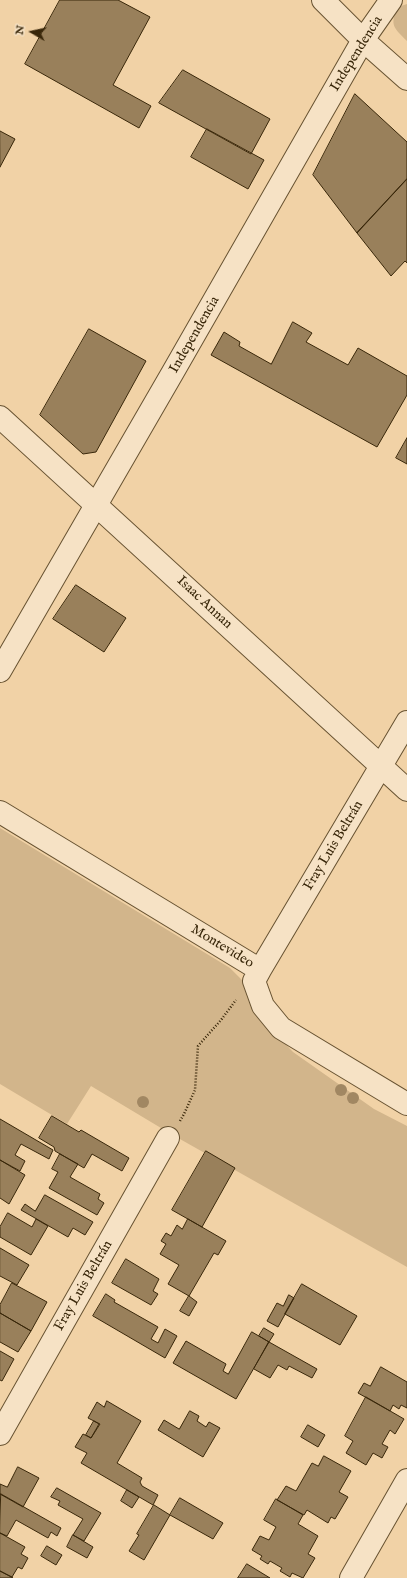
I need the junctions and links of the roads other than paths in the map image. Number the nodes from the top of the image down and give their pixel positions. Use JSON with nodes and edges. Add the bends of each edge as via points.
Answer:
{"nodes":[{"id":1,"x":323,"y":0,"type":"edge"},
{"id":2,"x":391,"y":0,"type":"edge"},
{"id":3,"x":363,"y":40,"type":"junction"},
{"id":4,"x":407,"y":79,"type":"edge"},
{"id":5,"x":0,"y":417,"type":"edge"},
{"id":6,"x":96,"y":504,"type":"junction"},
{"id":7,"x":0,"y":671,"type":"edge"},
{"id":8,"x":407,"y":722,"type":"edge"},
{"id":9,"x":381,"y":767,"type":"junction"},
{"id":10,"x":407,"y":790,"type":"edge"},
{"id":11,"x":0,"y":812,"type":"edge"},
{"id":12,"x":257,"y":976,"type":"junction"},
{"id":13,"x":407,"y":1104,"type":"edge"},
{"id":14,"x":168,"y":1138,"type":"road end"},
{"id":15,"x":2,"y":1427,"type":"edge"},
{"id":16,"x":407,"y":1480,"type":"edge"},
{"id":17,"x":351,"y":1578,"type":"edge"}],
"edges":[{"from":1,"to":3,"type":"street"},
{"from":2,"to":3,"type":"street","name":"Independencia"},
{"from":3,"to":4,"type":"street"},
{"from":3,"to":6,"type":"street","name":"Independencia"},
{"from":5,"to":6,"type":"street","name":"Isaac Annan"},
{"from":6,"to":7,"type":"street","name":"Independencia"},
{"from":6,"to":9,"type":"street","name":"Isaac Annan"},
{"from":8,"to":9,"type":"street","name":"Fray Luis Beltrán"},
{"from":9,"to":10,"type":"street","name":"Isaac Annan"},
{"from":9,"to":12,"type":"street","name":"Fray Luis Beltrán"},
{"from":11,"to":12,"type":"street","name":"Montevideo"},
{"from":12,"to":13,"type":"street","name":"Montevideo","via":[[263,1006],[281,1028]]},
{"from":14,"to":15,"type":"street","name":"Fray Luis Beltrán"},
{"from":16,"to":17,"type":"street"}]}
